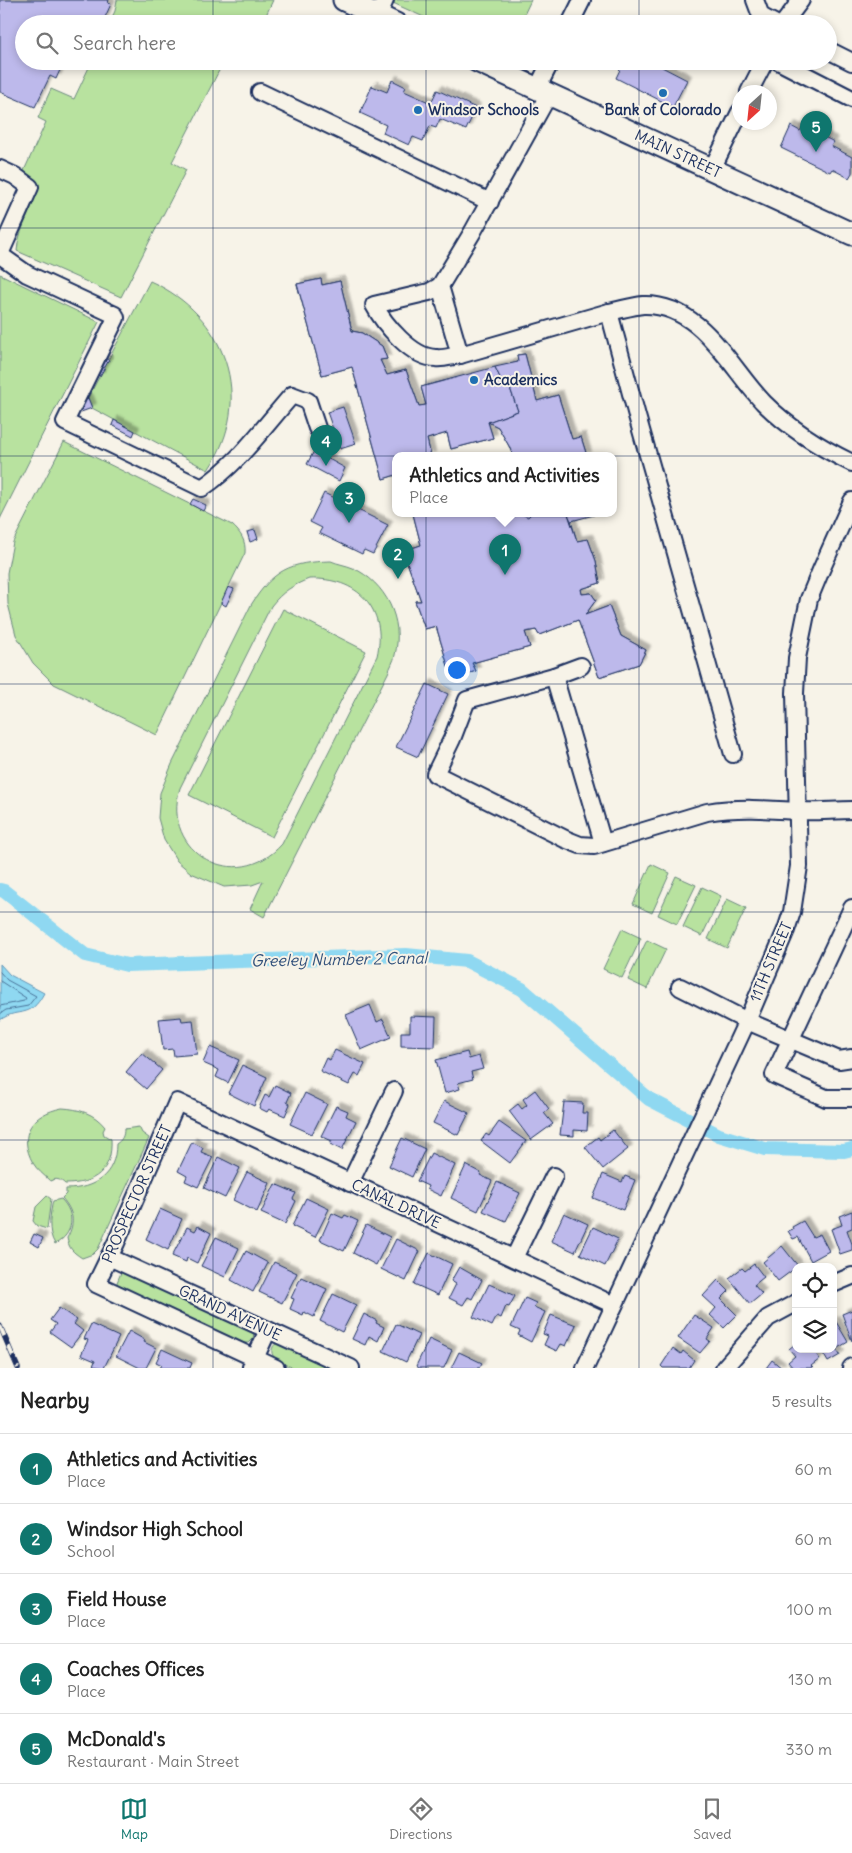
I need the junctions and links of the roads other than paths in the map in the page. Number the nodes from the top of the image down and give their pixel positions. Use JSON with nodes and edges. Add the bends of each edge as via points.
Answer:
{"nodes":[{"id":1,"x":344,"y":0,"type":"edge"},
{"id":2,"x":582,"y":0,"type":"edge"},
{"id":3,"x":755,"y":0,"type":"edge"},
{"id":4,"x":801,"y":0,"type":"edge"},
{"id":5,"x":386,"y":13,"type":"edge"},
{"id":6,"x":574,"y":15,"type":"edge"},
{"id":7,"x":760,"y":15,"type":"edge"},
{"id":8,"x":790,"y":15,"type":"edge"},
{"id":9,"x":837,"y":54,"type":"edge"},
{"id":10,"x":852,"y":62,"type":"edge"},
{"id":11,"x":497,"y":70,"type":"edge"},
{"id":12,"x":549,"y":70,"type":"edge"},
{"id":13,"x":760,"y":70,"type":"edge"},
{"id":14,"x":796,"y":70,"type":"edge"},
{"id":15,"x":752,"y":85,"type":"edge"},
{"id":16,"x":543,"y":91,"type":"junction"},
{"id":17,"x":260,"y":92,"type":"dead end"},
{"id":18,"x":852,"y":99,"type":"edge"},
{"id":19,"x":732,"y":128,"type":"edge"},
{"id":20,"x":0,"y":169,"type":"edge"},
{"id":21,"x":712,"y":169,"type":"junction"},
{"id":22,"x":490,"y":202,"type":"junction"},
{"id":23,"x":852,"y":234,"type":"edge"},
{"id":24,"x":0,"y":254,"type":"edge"},
{"id":25,"x":440,"y":286,"type":"junction"},
{"id":26,"x":609,"y":312,"type":"junction"},
{"id":27,"x":460,"y":355,"type":"junction"},
{"id":28,"x":317,"y":428,"type":"dead end"},
{"id":29,"x":852,"y":463,"type":"edge"},
{"id":30,"x":852,"y":501,"type":"edge"},
{"id":31,"x":581,"y":666,"type":"dead end"},
{"id":32,"x":554,"y":676,"type":"junction"},
{"id":33,"x":734,"y":754,"type":"dead end"},
{"id":34,"x":852,"y":810,"type":"edge"},
{"id":35,"x":798,"y":811,"type":"junction"},
{"id":36,"x":603,"y":843,"type":"junction"},
{"id":37,"x":852,"y":908,"type":"edge"},
{"id":38,"x":680,"y":988,"type":"dead end"},
{"id":39,"x":747,"y":1021,"type":"junction"},
{"id":40,"x":791,"y":1039,"type":"junction"},
{"id":41,"x":852,"y":1058,"type":"edge"},
{"id":42,"x":394,"y":1091,"type":"dead end"},
{"id":43,"x":852,"y":1098,"type":"edge"},
{"id":44,"x":177,"y":1102,"type":"joint"},
{"id":45,"x":554,"y":1176,"type":"dead end"},
{"id":46,"x":350,"y":1183,"type":"junction"},
{"id":47,"x":109,"y":1257,"type":"junction"},
{"id":48,"x":514,"y":1258,"type":"junction"},
{"id":49,"x":852,"y":1276,"type":"edge"},
{"id":50,"x":837,"y":1282,"type":"edge"},
{"id":51,"x":96,"y":1284,"type":"joint"},
{"id":52,"x":614,"y":1305,"type":"junction"},
{"id":53,"x":792,"y":1306,"type":"edge"},
{"id":54,"x":268,"y":1330,"type":"junction"},
{"id":55,"x":253,"y":1363,"type":"edge"},
{"id":56,"x":276,"y":1368,"type":"edge"},
{"id":57,"x":351,"y":1368,"type":"edge"},
{"id":58,"x":585,"y":1368,"type":"edge"},
{"id":59,"x":724,"y":1368,"type":"edge"}],
"edges":[{"from":1,"to":5,"type":"main road"},
{"from":2,"to":6,"type":"street"},
{"from":3,"to":7,"type":"street"},
{"from":4,"to":8,"type":"street"},
{"from":9,"to":10,"type":"street"},
{"from":11,"to":16,"type":"main road","name":"MAIN STREET"},
{"from":12,"to":16,"type":"street"},
{"from":13,"to":15,"type":"street"},
{"from":14,"to":18,"type":"street"},
{"from":16,"to":21,"type":"main road","name":"MAIN STREET"},
{"from":16,"to":22,"type":"street"},
{"from":17,"to":22,"type":"street"},
{"from":19,"to":21,"type":"street"},
{"from":20,"to":24,"type":"street","via":[[30,187]]},
{"from":21,"to":23,"type":"main road","name":"MAIN STREET"},
{"from":22,"to":25,"type":"street"},
{"from":24,"to":28,"type":"street","via":[[27,274],[115,315],[65,422],[202,488],[241,455],[292,395],[308,401]]},
{"from":25,"to":27,"type":"street"},
{"from":25,"to":27,"type":"street","via":[[429,292],[374,305],[382,320],[424,356]]},
{"from":26,"to":27,"type":"street"},
{"from":26,"to":29,"type":"street","via":[[643,305],[670,310],[695,323],[779,418],[815,444]]},
{"from":26,"to":33,"type":"street"},
{"from":30,"to":35,"type":"street","name":"11TH STREET","via":[[809,599],[800,639],[795,693]]},
{"from":31,"to":32,"type":"street"},
{"from":32,"to":36,"type":"street"},
{"from":32,"to":36,"type":"street","via":[[468,700],[434,774],[572,842],[594,846]]},
{"from":34,"to":35,"type":"street"},
{"from":35,"to":36,"type":"street","via":[[771,808],[707,812]]},
{"from":35,"to":39,"type":"street","name":"11TH STREET","via":[[799,866],[792,912]]},
{"from":37,"to":40,"type":"street"},
{"from":38,"to":39,"type":"street"},
{"from":39,"to":40,"type":"street"},
{"from":39,"to":52,"type":"street","name":"11TH STREET"},
{"from":40,"to":41,"type":"street","via":[[838,1060]]},
{"from":40,"to":43,"type":"street","via":[[774,1075],[826,1098]]},
{"from":42,"to":46,"type":"street"},
{"from":44,"to":46,"type":"street","name":"CANAL DRIVE"},
{"from":44,"to":47,"type":"street","name":"PROSPECTOR STREET"},
{"from":45,"to":48,"type":"street"},
{"from":46,"to":48,"type":"street","name":"CANAL DRIVE"},
{"from":47,"to":51,"type":"street","name":"PROSPECTOR STREET"},
{"from":47,"to":54,"type":"street","name":"GRAND AVENUE"},
{"from":48,"to":52,"type":"street","name":"CANAL DRIVE"},
{"from":49,"to":50,"type":"street"},
{"from":51,"to":55,"type":"street","name":"GRAND AVENUE"},
{"from":52,"to":58,"type":"street","name":"11TH STREET"},
{"from":53,"to":59,"type":"street","via":[[768,1318]]},
{"from":54,"to":55,"type":"street"},
{"from":54,"to":57,"type":"street","name":"GRAND AVENUE"},
{"from":55,"to":56,"type":"street","name":"GRAND AVENUE"}]}
